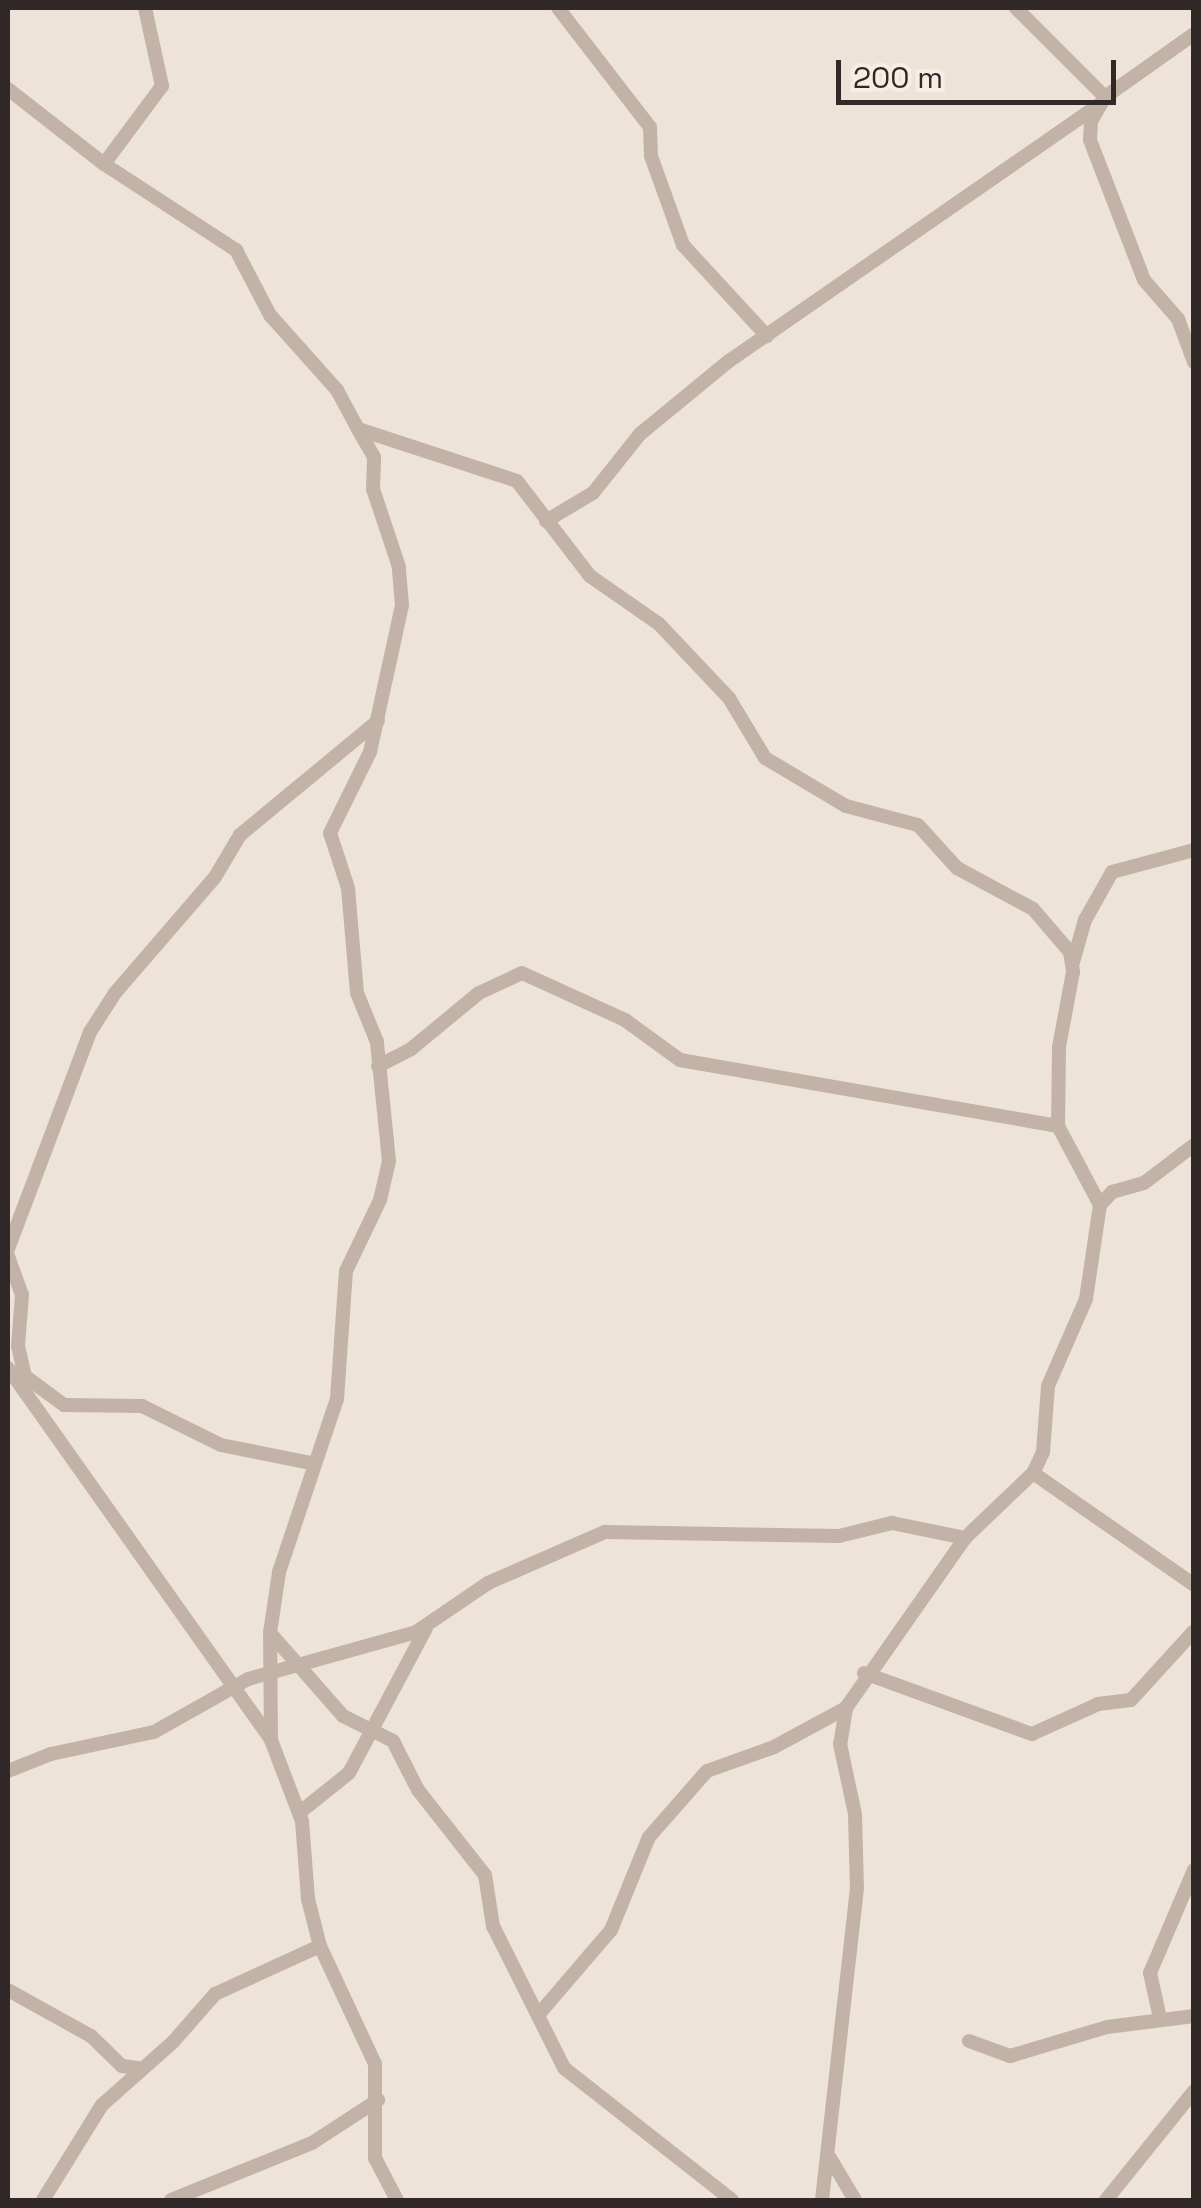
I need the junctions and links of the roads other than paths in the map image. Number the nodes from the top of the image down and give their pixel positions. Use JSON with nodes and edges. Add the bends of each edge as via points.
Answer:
{"nodes":[{"id":1,"x":145,"y":8,"type":"edge"},
{"id":2,"x":558,"y":8,"type":"edge"},
{"id":3,"x":1016,"y":8,"type":"edge"},
{"id":4,"x":1194,"y":34,"type":"edge"},
{"id":5,"x":8,"y":88,"type":"edge"},
{"id":6,"x":1103,"y":100,"type":"junction"},
{"id":7,"x":104,"y":164,"type":"junction"},
{"id":8,"x":767,"y":336,"type":"junction"},
{"id":9,"x":1194,"y":362,"type":"edge"},
{"id":10,"x":358,"y":428,"type":"junction"},
{"id":11,"x":546,"y":521,"type":"junction"},
{"id":12,"x":379,"y":720,"type":"junction"},
{"id":13,"x":1194,"y":850,"type":"edge"},
{"id":14,"x":1073,"y":963,"type":"junction"},
{"id":15,"x":378,"y":1066,"type":"junction"},
{"id":16,"x":1058,"y":1126,"type":"junction"},
{"id":17,"x":1194,"y":1145,"type":"edge"},
{"id":18,"x":1100,"y":1205,"type":"junction"},
{"id":19,"x":8,"y":1252,"type":"edge"},
{"id":20,"x":8,"y":1368,"type":"edge"},
{"id":21,"x":26,"y":1377,"type":"junction"},
{"id":22,"x":28,"y":1394,"type":"junction"},
{"id":23,"x":311,"y":1462,"type":"junction"},
{"id":24,"x":1033,"y":1473,"type":"junction"},
{"id":25,"x":965,"y":1538,"type":"junction"},
{"id":26,"x":1194,"y":1585,"type":"edge"},
{"id":27,"x":428,"y":1626,"type":"junction"},
{"id":28,"x":1194,"y":1630,"type":"edge"},
{"id":29,"x":270,"y":1633,"type":"junction"},
{"id":30,"x":295,"y":1666,"type":"junction"},
{"id":31,"x":272,"y":1671,"type":"junction"},
{"id":32,"x":864,"y":1674,"type":"junction"},
{"id":33,"x":237,"y":1684,"type":"junction"},
{"id":34,"x":846,"y":1708,"type":"junction"},
{"id":35,"x":372,"y":1729,"type":"junction"},
{"id":36,"x":271,"y":1740,"type":"junction"},
{"id":37,"x":8,"y":1772,"type":"edge"},
{"id":38,"x":299,"y":1813,"type":"junction"},
{"id":39,"x":1194,"y":1870,"type":"edge"},
{"id":40,"x":320,"y":1946,"type":"junction"},
{"id":41,"x":11,"y":1987,"type":"edge"},
{"id":42,"x":539,"y":2014,"type":"junction"},
{"id":43,"x":1194,"y":2016,"type":"edge"},
{"id":44,"x":1160,"y":2018,"type":"junction"},
{"id":45,"x":968,"y":2041,"type":"dead end"},
{"id":46,"x":138,"y":2068,"type":"junction"},
{"id":47,"x":1194,"y":2091,"type":"edge"},
{"id":48,"x":378,"y":2100,"type":"junction"},
{"id":49,"x":829,"y":2156,"type":"junction"},
{"id":50,"x":55,"y":2193,"type":"edge"},
{"id":51,"x":42,"y":2200,"type":"edge"},
{"id":52,"x":171,"y":2200,"type":"edge"},
{"id":53,"x":397,"y":2200,"type":"edge"},
{"id":54,"x":732,"y":2200,"type":"edge"},
{"id":55,"x":822,"y":2200,"type":"edge"},
{"id":56,"x":855,"y":2200,"type":"edge"},
{"id":57,"x":1106,"y":2200,"type":"edge"}],
"edges":[{"from":1,"to":7,"type":"street","via":[[162,86]]},
{"from":2,"to":8,"type":"street","via":[[650,127],[651,156],[682,246]]},
{"from":3,"to":6,"type":"street"},
{"from":4,"to":6,"type":"street"},
{"from":5,"to":7,"type":"street"},
{"from":6,"to":8,"type":"street"},
{"from":6,"to":9,"type":"street","via":[[1090,140],[1096,166],[1144,280],[1178,320]]},
{"from":7,"to":10,"type":"street","via":[[240,253],[270,315],[338,390]]},
{"from":8,"to":11,"type":"street","via":[[640,434],[593,493]]},
{"from":10,"to":11,"type":"street","via":[[512,478]]},
{"from":10,"to":12,"type":"street","via":[[374,458],[373,489],[401,587],[400,637]]},
{"from":11,"to":14,"type":"street","via":[[590,576],[660,624],[729,698],[765,758],[846,806],[918,825],[957,868],[1033,909]]},
{"from":12,"to":15,"type":"street","via":[[330,833],[348,888],[351,960]]},
{"from":12,"to":19,"type":"street","via":[[240,835],[215,877],[115,992],[90,1032]]},
{"from":13,"to":14,"type":"street","via":[[1112,872],[1085,920]]},
{"from":14,"to":16,"type":"street","via":[[1059,1047]]},
{"from":15,"to":16,"type":"street","via":[[411,1049],[480,993],[522,973],[625,1020],[680,1060]]},
{"from":15,"to":23,"type":"street","via":[[387,1178],[346,1271],[339,1391]]},
{"from":16,"to":18,"type":"street"},
{"from":17,"to":18,"type":"street","via":[[1144,1183],[1116,1190]]},
{"from":18,"to":24,"type":"street","via":[[1086,1299],[1048,1386],[1042,1452]]},
{"from":19,"to":21,"type":"street","via":[[22,1295],[18,1346]]},
{"from":20,"to":22,"type":"street"},
{"from":21,"to":22,"type":"street"},
{"from":21,"to":23,"type":"street","via":[[64,1405],[142,1406],[222,1445]]},
{"from":22,"to":33,"type":"street"},
{"from":23,"to":29,"type":"street","via":[[279,1572]]},
{"from":24,"to":25,"type":"street"},
{"from":24,"to":26,"type":"street"},
{"from":25,"to":27,"type":"street","via":[[892,1523],[838,1536],[605,1532],[488,1583]]},
{"from":25,"to":32,"type":"street"},
{"from":27,"to":30,"type":"street","via":[[340,1658]]},
{"from":27,"to":35,"type":"street"},
{"from":28,"to":32,"type":"street","via":[[1131,1700],[1098,1704],[1032,1734]]},
{"from":29,"to":30,"type":"street"},
{"from":29,"to":31,"type":"street"},
{"from":30,"to":31,"type":"street"},
{"from":30,"to":35,"type":"street","via":[[343,1716]]},
{"from":31,"to":33,"type":"street"},
{"from":31,"to":36,"type":"street"},
{"from":32,"to":34,"type":"street"},
{"from":33,"to":36,"type":"street"},
{"from":33,"to":37,"type":"street","via":[[154,1732],[51,1754]]},
{"from":34,"to":42,"type":"street","via":[[774,1747],[707,1771],[649,1837],[610,1930]]},
{"from":34,"to":49,"type":"street","via":[[840,1744],[854,1814],[857,1888]]},
{"from":35,"to":38,"type":"street","via":[[349,1772]]},
{"from":35,"to":42,"type":"street","via":[[393,1741],[418,1790],[485,1876],[492,1926]]},
{"from":36,"to":38,"type":"street"},
{"from":38,"to":40,"type":"street"},
{"from":39,"to":44,"type":"street","via":[[1150,1974]]},
{"from":40,"to":46,"type":"street","via":[[228,1984],[174,2042]]},
{"from":40,"to":48,"type":"street","via":[[368,2045]]},
{"from":41,"to":46,"type":"street","via":[[91,2036],[122,2066]]},
{"from":42,"to":54,"type":"street","via":[[564,2068]]},
{"from":43,"to":44,"type":"street"},
{"from":44,"to":45,"type":"street","via":[[1010,2056]]},
{"from":46,"to":50,"type":"street","via":[[102,2105]]},
{"from":47,"to":57,"type":"street"},
{"from":48,"to":52,"type":"street","via":[[312,2143]]},
{"from":48,"to":53,"type":"street","via":[[375,2158]]},
{"from":49,"to":55,"type":"street"},
{"from":49,"to":56,"type":"street"},
{"from":50,"to":51,"type":"street"}]}
